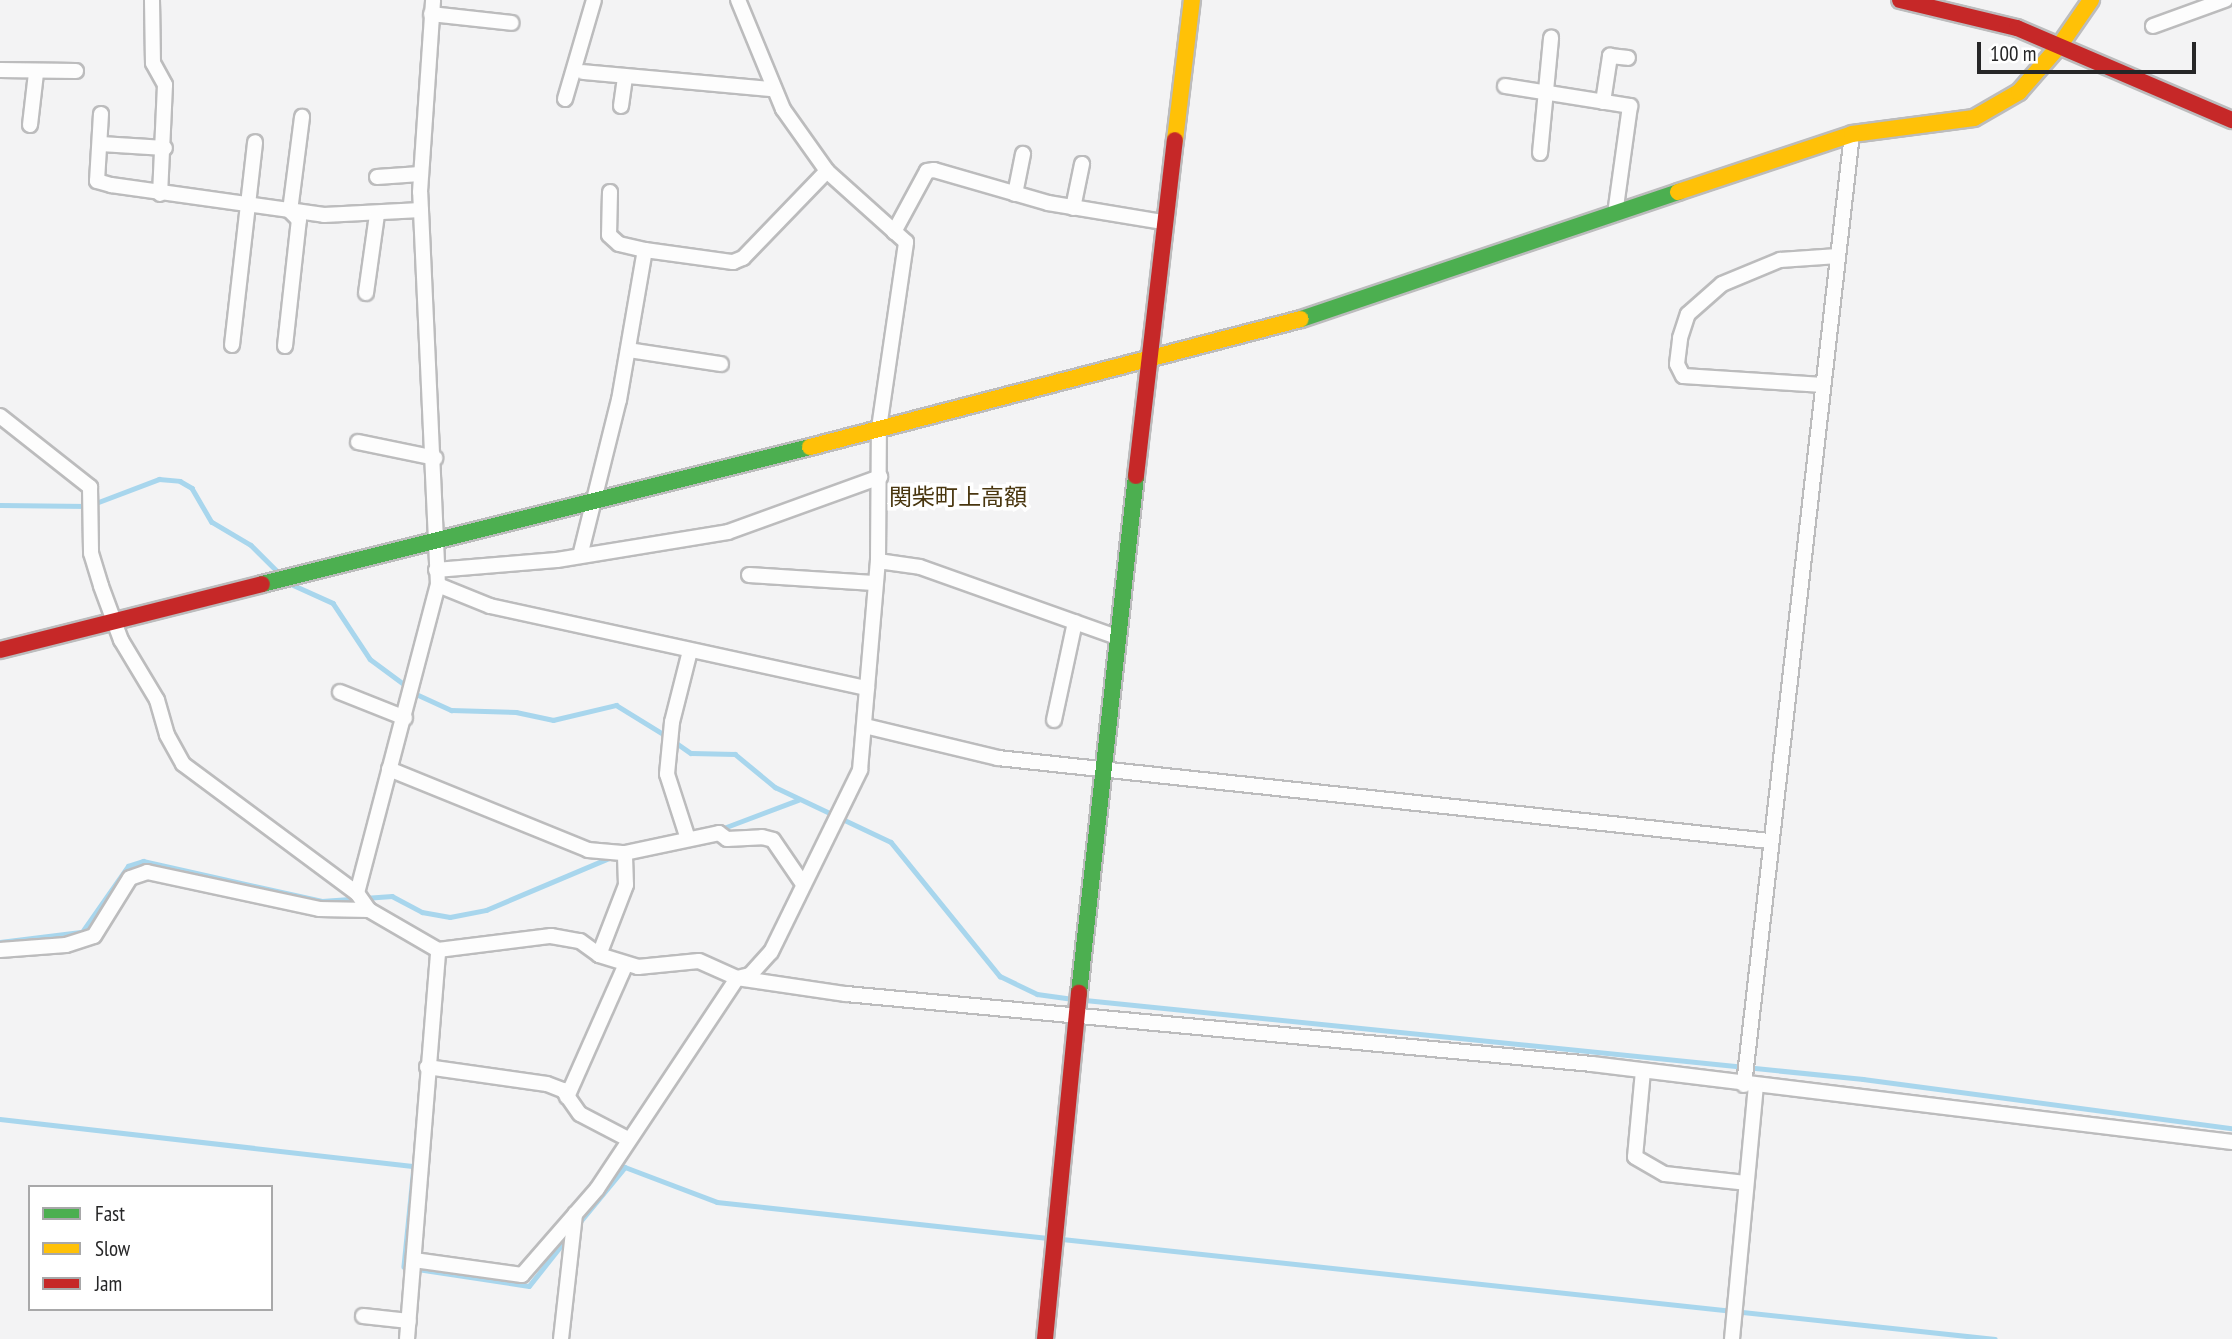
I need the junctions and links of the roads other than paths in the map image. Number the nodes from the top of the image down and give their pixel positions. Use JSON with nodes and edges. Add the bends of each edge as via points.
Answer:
{"nodes":[{"id":1,"x":152,"y":0,"type":"edge"},
{"id":2,"x":594,"y":0,"type":"edge"},
{"id":3,"x":737,"y":0,"type":"edge"},
{"id":4,"x":1192,"y":0,"type":"edge"},
{"id":5,"x":1900,"y":0,"type":"edge"},
{"id":6,"x":1977,"y":0,"type":"edge"},
{"id":7,"x":2091,"y":0,"type":"edge"},
{"id":8,"x":2225,"y":0,"type":"edge"},
{"id":9,"x":432,"y":7,"type":"edge"},
{"id":10,"x":512,"y":23,"type":"dead end"},
{"id":11,"x":2153,"y":26,"type":"dead end"},
{"id":12,"x":2069,"y":29,"type":"junction"},
{"id":13,"x":1551,"y":38,"type":"dead end"},
{"id":14,"x":2092,"y":38,"type":"dead end"},
{"id":15,"x":2060,"y":45,"type":"junction"},
{"id":16,"x":1629,"y":58,"type":"dead end"},
{"id":17,"x":0,"y":70,"type":"edge"},
{"id":18,"x":76,"y":71,"type":"dead end"},
{"id":19,"x":583,"y":72,"type":"dead end"},
{"id":20,"x":36,"y":73,"type":"junction"},
{"id":21,"x":625,"y":77,"type":"junction"},
{"id":22,"x":1504,"y":86,"type":"dead end"},
{"id":23,"x":771,"y":89,"type":"junction"},
{"id":24,"x":1544,"y":92,"type":"junction"},
{"id":25,"x":565,"y":99,"type":"dead end"},
{"id":26,"x":1603,"y":102,"type":"junction"},
{"id":27,"x":621,"y":106,"type":"dead end"},
{"id":28,"x":101,"y":114,"type":"dead end"},
{"id":29,"x":302,"y":117,"type":"dead end"},
{"id":30,"x":2232,"y":120,"type":"edge"},
{"id":31,"x":30,"y":125,"type":"dead end"},
{"id":32,"x":1852,"y":134,"type":"junction"},
{"id":33,"x":255,"y":142,"type":"dead end"},
{"id":34,"x":101,"y":144,"type":"junction"},
{"id":35,"x":165,"y":148,"type":"junction"},
{"id":36,"x":1539,"y":153,"type":"dead end"},
{"id":37,"x":1023,"y":154,"type":"dead end"},
{"id":38,"x":1082,"y":164,"type":"dead end"},
{"id":39,"x":827,"y":171,"type":"junction"},
{"id":40,"x":420,"y":174,"type":"junction"},
{"id":41,"x":377,"y":177,"type":"dead end"},
{"id":42,"x":610,"y":192,"type":"dead end"},
{"id":43,"x":160,"y":194,"type":"junction"},
{"id":44,"x":1014,"y":194,"type":"junction"},
{"id":45,"x":251,"y":207,"type":"junction"},
{"id":46,"x":1073,"y":208,"type":"junction"},
{"id":47,"x":421,"y":210,"type":"junction"},
{"id":48,"x":290,"y":211,"type":"junction"},
{"id":49,"x":377,"y":215,"type":"junction"},
{"id":50,"x":1615,"y":215,"type":"junction"},
{"id":51,"x":1163,"y":222,"type":"junction"},
{"id":52,"x":894,"y":232,"type":"junction"},
{"id":53,"x":645,"y":250,"type":"junction"},
{"id":54,"x":1838,"y":256,"type":"junction"},
{"id":55,"x":366,"y":293,"type":"dead end"},
{"id":56,"x":232,"y":345,"type":"dead end"},
{"id":57,"x":285,"y":346,"type":"dead end"},
{"id":58,"x":628,"y":350,"type":"junction"},
{"id":59,"x":721,"y":364,"type":"dead end"},
{"id":60,"x":1147,"y":364,"type":"junction"},
{"id":61,"x":1824,"y":385,"type":"junction"},
{"id":62,"x":0,"y":415,"type":"edge"},
{"id":63,"x":879,"y":428,"type":"junction"},
{"id":64,"x":358,"y":442,"type":"dead end"},
{"id":65,"x":435,"y":458,"type":"junction"},
{"id":66,"x":880,"y":477,"type":"junction"},
{"id":67,"x":592,"y":503,"type":"junction"},
{"id":68,"x":434,"y":541,"type":"junction"},
{"id":69,"x":580,"y":556,"type":"junction"},
{"id":70,"x":878,"y":561,"type":"junction"},
{"id":71,"x":749,"y":575,"type":"dead end"},
{"id":72,"x":437,"y":577,"type":"junction"},
{"id":73,"x":874,"y":583,"type":"junction"},
{"id":74,"x":115,"y":622,"type":"junction"},
{"id":75,"x":1075,"y":622,"type":"junction"},
{"id":76,"x":1119,"y":638,"type":"junction"},
{"id":77,"x":0,"y":650,"type":"edge"},
{"id":78,"x":690,"y":651,"type":"junction"},
{"id":79,"x":867,"y":688,"type":"junction"},
{"id":80,"x":340,"y":692,"type":"dead end"},
{"id":81,"x":405,"y":718,"type":"junction"},
{"id":82,"x":1054,"y":720,"type":"dead end"},
{"id":83,"x":865,"y":726,"type":"junction"},
{"id":84,"x":389,"y":769,"type":"junction"},
{"id":85,"x":1101,"y":770,"type":"junction"},
{"id":86,"x":688,"y":839,"type":"junction"},
{"id":87,"x":1770,"y":841,"type":"junction"},
{"id":88,"x":625,"y":853,"type":"junction"},
{"id":89,"x":803,"y":884,"type":"junction"},
{"id":90,"x":363,"y":901,"type":"junction"},
{"id":91,"x":0,"y":950,"type":"edge"},
{"id":92,"x":438,"y":950,"type":"junction"},
{"id":93,"x":599,"y":955,"type":"junction"},
{"id":94,"x":626,"y":964,"type":"junction"},
{"id":95,"x":737,"y":978,"type":"junction"},
{"id":96,"x":1077,"y":1016,"type":"junction"},
{"id":97,"x":428,"y":1067,"type":"junction"},
{"id":98,"x":1643,"y":1071,"type":"junction"},
{"id":99,"x":1750,"y":1085,"type":"junction"},
{"id":100,"x":567,"y":1097,"type":"junction"},
{"id":101,"x":628,"y":1139,"type":"junction"},
{"id":102,"x":2232,"y":1142,"type":"edge"},
{"id":103,"x":1746,"y":1183,"type":"junction"},
{"id":104,"x":575,"y":1214,"type":"junction"},
{"id":105,"x":414,"y":1260,"type":"junction"},
{"id":106,"x":363,"y":1315,"type":"dead end"},
{"id":107,"x":409,"y":1321,"type":"junction"},
{"id":108,"x":407,"y":1339,"type":"edge"},
{"id":109,"x":561,"y":1339,"type":"edge"},
{"id":110,"x":1045,"y":1339,"type":"edge"},
{"id":111,"x":1732,"y":1339,"type":"edge"}],
"edges":[{"from":1,"to":35,"type":"street","via":[[153,63],[165,85]]},
{"from":2,"to":25,"type":"street"},
{"from":3,"to":23,"type":"street"},
{"from":4,"to":51,"type":"main road"},
{"from":5,"to":15,"type":"main road","via":[[2017,28]]},
{"from":6,"to":12,"type":"main road"},
{"from":7,"to":12,"type":"main road"},
{"from":8,"to":11,"type":"street"},
{"from":9,"to":10,"type":"street"},
{"from":9,"to":40,"type":"street"},
{"from":12,"to":14,"type":"main road"},
{"from":12,"to":15,"type":"main road"},
{"from":13,"to":24,"type":"street"},
{"from":15,"to":30,"type":"main road"},
{"from":15,"to":32,"type":"main road","via":[[2019,92],[1974,118]]},
{"from":16,"to":26,"type":"street","via":[[1610,56]]},
{"from":17,"to":20,"type":"street"},
{"from":18,"to":20,"type":"street"},
{"from":19,"to":21,"type":"street"},
{"from":20,"to":31,"type":"street"},
{"from":21,"to":23,"type":"street"},
{"from":21,"to":27,"type":"street"},
{"from":22,"to":24,"type":"street"},
{"from":23,"to":39,"type":"street"},
{"from":24,"to":26,"type":"street"},
{"from":24,"to":36,"type":"street","via":[[1548,102]]},
{"from":26,"to":50,"type":"street","via":[[1630,106]]},
{"from":28,"to":34,"type":"street"},
{"from":29,"to":48,"type":"street"},
{"from":32,"to":50,"type":"main road"},
{"from":32,"to":54,"type":"street"},
{"from":33,"to":45,"type":"street"},
{"from":34,"to":35,"type":"street"},
{"from":34,"to":43,"type":"street","via":[[97,181]]},
{"from":35,"to":43,"type":"street"},
{"from":37,"to":44,"type":"street"},
{"from":38,"to":46,"type":"street"},
{"from":39,"to":52,"type":"street"},
{"from":39,"to":53,"type":"street","via":[[743,258],[733,262]]},
{"from":40,"to":41,"type":"street"},
{"from":40,"to":47,"type":"street"},
{"from":42,"to":53,"type":"street","via":[[610,235],[619,244]]},
{"from":43,"to":45,"type":"street"},
{"from":44,"to":46,"type":"street"},
{"from":44,"to":52,"type":"street","via":[[928,171]]},
{"from":45,"to":48,"type":"street"},
{"from":45,"to":56,"type":"street"},
{"from":46,"to":51,"type":"street"},
{"from":47,"to":49,"type":"street"},
{"from":47,"to":65,"type":"street"},
{"from":48,"to":49,"type":"street"},
{"from":48,"to":57,"type":"street","via":[[299,220]]},
{"from":49,"to":55,"type":"street"},
{"from":50,"to":60,"type":"main road","via":[[1371,298]]},
{"from":51,"to":60,"type":"main road"},
{"from":52,"to":63,"type":"street","via":[[906,242],[906,249]]},
{"from":53,"to":58,"type":"street"},
{"from":54,"to":61,"type":"street"},
{"from":54,"to":61,"type":"street","via":[[1780,260],[1707,293],[1683,324],[1676,365],[1677,371],[1692,378]]},
{"from":58,"to":59,"type":"street"},
{"from":58,"to":67,"type":"street"},
{"from":60,"to":63,"type":"main road"},
{"from":60,"to":76,"type":"main road"},
{"from":61,"to":87,"type":"street"},
{"from":62,"to":74,"type":"street","via":[[90,487],[91,553]]},
{"from":63,"to":66,"type":"street"},
{"from":63,"to":67,"type":"main road"},
{"from":64,"to":65,"type":"street"},
{"from":65,"to":68,"type":"street"},
{"from":66,"to":69,"type":"street","via":[[728,532]]},
{"from":66,"to":70,"type":"street"},
{"from":67,"to":68,"type":"main road"},
{"from":67,"to":69,"type":"street"},
{"from":68,"to":72,"type":"street"},
{"from":68,"to":74,"type":"main road"},
{"from":69,"to":72,"type":"street"},
{"from":70,"to":73,"type":"street"},
{"from":70,"to":75,"type":"street","via":[[920,567]]},
{"from":71,"to":73,"type":"street"},
{"from":72,"to":78,"type":"street","via":[[490,606]]},
{"from":72,"to":81,"type":"street"},
{"from":73,"to":79,"type":"street"},
{"from":74,"to":77,"type":"main road"},
{"from":74,"to":90,"type":"street","via":[[157,700],[167,735],[194,776]]},
{"from":75,"to":76,"type":"street"},
{"from":75,"to":82,"type":"street"},
{"from":76,"to":85,"type":"main road"},
{"from":78,"to":79,"type":"street"},
{"from":78,"to":86,"type":"street","via":[[672,722],[667,774]]},
{"from":79,"to":83,"type":"street"},
{"from":80,"to":81,"type":"street"},
{"from":81,"to":84,"type":"street"},
{"from":83,"to":85,"type":"street","via":[[977,754]]},
{"from":83,"to":89,"type":"street","via":[[860,770]]},
{"from":84,"to":88,"type":"street","via":[[588,850]]},
{"from":84,"to":90,"type":"street"},
{"from":85,"to":87,"type":"street"},
{"from":85,"to":96,"type":"main road"},
{"from":86,"to":88,"type":"street"},
{"from":86,"to":89,"type":"street","via":[[719,833],[727,839],[773,840]]},
{"from":87,"to":99,"type":"street"},
{"from":88,"to":93,"type":"street","via":[[626,885]]},
{"from":89,"to":95,"type":"street","via":[[771,952],[750,975]]},
{"from":90,"to":91,"type":"street","via":[[318,909],[147,872],[130,878],[94,936],[66,945]]},
{"from":90,"to":92,"type":"street"},
{"from":92,"to":93,"type":"street","via":[[551,936],[580,941]]},
{"from":92,"to":97,"type":"street"},
{"from":93,"to":94,"type":"street"},
{"from":94,"to":95,"type":"street","via":[[654,968],[699,961]]},
{"from":94,"to":100,"type":"street"},
{"from":95,"to":96,"type":"street","via":[[846,994]]},
{"from":95,"to":101,"type":"street"},
{"from":96,"to":98,"type":"street"},
{"from":96,"to":110,"type":"main road"},
{"from":97,"to":100,"type":"street","via":[[519,1077],[563,1090]]},
{"from":97,"to":105,"type":"street"},
{"from":98,"to":99,"type":"street"},
{"from":98,"to":103,"type":"street","via":[[1635,1157],[1665,1174]]},
{"from":99,"to":102,"type":"street"},
{"from":99,"to":103,"type":"street"},
{"from":100,"to":101,"type":"street","via":[[580,1114]]},
{"from":101,"to":104,"type":"street","via":[[597,1189]]},
{"from":103,"to":111,"type":"street"},
{"from":104,"to":105,"type":"street","via":[[522,1275]]},
{"from":104,"to":109,"type":"street"},
{"from":105,"to":107,"type":"street"},
{"from":106,"to":107,"type":"street"},
{"from":107,"to":108,"type":"street"}]}
